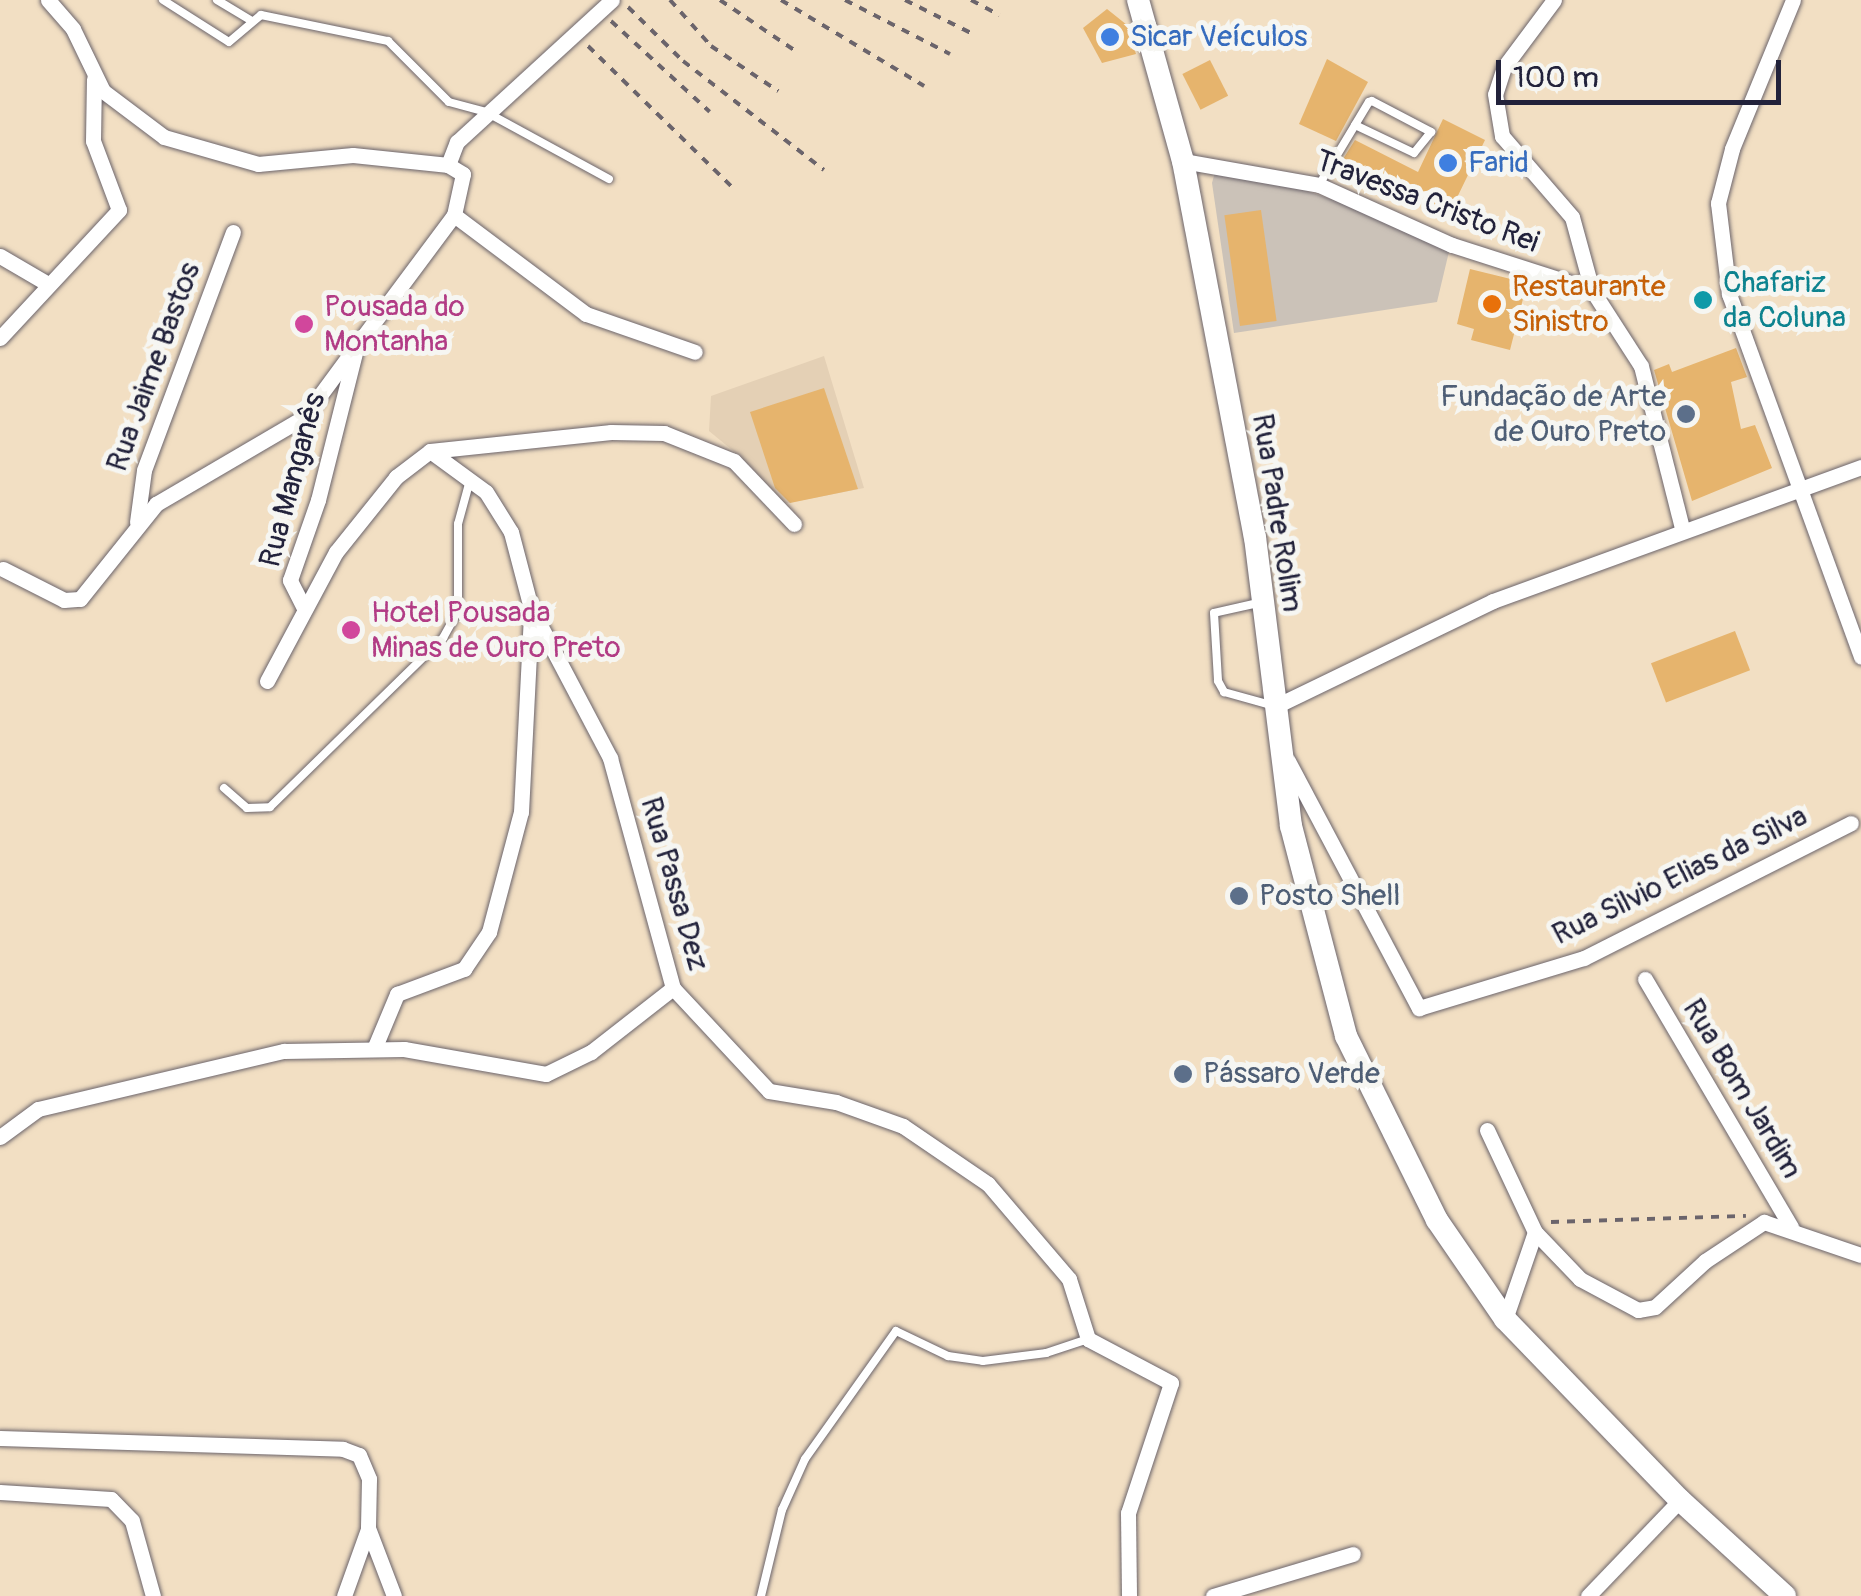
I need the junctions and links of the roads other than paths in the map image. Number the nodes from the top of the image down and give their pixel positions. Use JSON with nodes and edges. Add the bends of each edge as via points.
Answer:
{"nodes":[{"id":1,"x":48,"y":0,"type":"edge"},
{"id":2,"x":163,"y":0,"type":"edge"},
{"id":3,"x":217,"y":0,"type":"edge"},
{"id":4,"x":1138,"y":0,"type":"edge"},
{"id":5,"x":1554,"y":0,"type":"edge"},
{"id":6,"x":1793,"y":0,"type":"edge"},
{"id":7,"x":606,"y":5,"type":"edge"},
{"id":8,"x":250,"y":20,"type":"junction"},
{"id":9,"x":94,"y":79,"type":"junction"},
{"id":10,"x":486,"y":112,"type":"junction"},
{"id":11,"x":1356,"y":124,"type":"junction"},
{"id":12,"x":1183,"y":161,"type":"junction"},
{"id":13,"x":448,"y":164,"type":"junction"},
{"id":14,"x":609,"y":178,"type":"dead end"},
{"id":15,"x":1319,"y":186,"type":"junction"},
{"id":16,"x":454,"y":214,"type":"junction"},
{"id":17,"x":233,"y":232,"type":"dead end"},
{"id":18,"x":0,"y":256,"type":"edge"},
{"id":19,"x":48,"y":284,"type":"junction"},
{"id":20,"x":1592,"y":290,"type":"junction"},
{"id":21,"x":0,"y":338,"type":"edge"},
{"id":22,"x":357,"y":345,"type":"junction"},
{"id":23,"x":694,"y":352,"type":"dead end"},
{"id":24,"x":430,"y":451,"type":"junction"},
{"id":25,"x":1861,"y":468,"type":"edge"},
{"id":26,"x":472,"y":477,"type":"junction"},
{"id":27,"x":1797,"y":492,"type":"junction"},
{"id":28,"x":136,"y":522,"type":"junction"},
{"id":29,"x":794,"y":524,"type":"dead end"},
{"id":30,"x":1682,"y":528,"type":"junction"},
{"id":31,"x":3,"y":569,"type":"dead end"},
{"id":32,"x":1262,"y":602,"type":"junction"},
{"id":33,"x":303,"y":606,"type":"junction"},
{"id":34,"x":531,"y":608,"type":"junction"},
{"id":35,"x":1855,"y":625,"type":"edge"},
{"id":36,"x":1861,"y":657,"type":"edge"},
{"id":37,"x":267,"y":681,"type":"dead end"},
{"id":38,"x":1276,"y":706,"type":"junction"},
{"id":39,"x":1278,"y":742,"type":"junction"},
{"id":40,"x":224,"y":788,"type":"dead end"},
{"id":41,"x":1851,"y":823,"type":"dead end"},
{"id":42,"x":1645,"y":980,"type":"dead end"},
{"id":43,"x":673,"y":988,"type":"junction"},
{"id":44,"x":374,"y":1049,"type":"junction"},
{"id":45,"x":1487,"y":1130,"type":"dead end"},
{"id":46,"x":0,"y":1137,"type":"edge"},
{"id":47,"x":1791,"y":1227,"type":"junction"},
{"id":48,"x":1534,"y":1228,"type":"junction"},
{"id":49,"x":1861,"y":1254,"type":"edge"},
{"id":50,"x":1505,"y":1319,"type":"junction"},
{"id":51,"x":1088,"y":1338,"type":"junction"},
{"id":52,"x":0,"y":1438,"type":"edge"},
{"id":53,"x":0,"y":1492,"type":"edge"},
{"id":54,"x":1680,"y":1500,"type":"junction"},
{"id":55,"x":368,"y":1528,"type":"junction"},
{"id":56,"x":1353,"y":1554,"type":"dead end"},
{"id":57,"x":153,"y":1596,"type":"edge"},
{"id":58,"x":344,"y":1596,"type":"edge"},
{"id":59,"x":394,"y":1596,"type":"edge"},
{"id":60,"x":762,"y":1596,"type":"edge"},
{"id":61,"x":1129,"y":1596,"type":"edge"},
{"id":62,"x":1213,"y":1596,"type":"edge"},
{"id":63,"x":1588,"y":1596,"type":"edge"},
{"id":64,"x":1785,"y":1596,"type":"edge"}],
"edges":[{"from":1,"to":9,"type":"street","via":[[73,29]]},
{"from":2,"to":8,"type":"lane","via":[[229,42],[238,40]]},
{"from":3,"to":8,"type":"lane"},
{"from":4,"to":12,"type":"main road","name":"Rua Padre Rolim"},
{"from":5,"to":20,"type":"street","via":[[1504,67],[1495,94],[1502,136],[1572,216]]},
{"from":6,"to":27,"type":"street","via":[[1732,149],[1718,203],[1729,294]]},
{"from":7,"to":10,"type":"street"},
{"from":8,"to":10,"type":"lane","via":[[261,14],[388,41],[432,90]]},
{"from":9,"to":13,"type":"street","via":[[117,106],[154,132],[258,164],[353,156]]},
{"from":9,"to":19,"type":"street","via":[[94,142],[119,210]]},
{"from":10,"to":13,"type":"street","via":[[465,130]]},
{"from":10,"to":14,"type":"lane"},
{"from":11,"to":11,"type":"lane","via":[[1414,153],[1431,132],[1375,100]]},
{"from":11,"to":15,"type":"lane"},
{"from":12,"to":15,"type":"street","name":"Travessa Cristo Rei"},
{"from":12,"to":32,"type":"main road","name":"Rua Padre Rolim"},
{"from":13,"to":16,"type":"street","via":[[463,174]]},
{"from":15,"to":20,"type":"street","name":"Travessa Cristo Rei","via":[[1452,245]]},
{"from":16,"to":22,"type":"street","name":"Rua Manganês"},
{"from":16,"to":23,"type":"street","via":[[586,314]]},
{"from":17,"to":28,"type":"street","name":"Rua Jaime Bastos","via":[[144,470]]},
{"from":18,"to":19,"type":"street"},
{"from":19,"to":21,"type":"street"},
{"from":20,"to":30,"type":"street","via":[[1641,366]]},
{"from":22,"to":28,"type":"street","name":"Rua Jaime Bastos","via":[[304,417],[226,458]]},
{"from":22,"to":33,"type":"street","name":"Rua Manganês","via":[[290,580]]},
{"from":24,"to":26,"type":"street","name":"Rua Passa Dez"},
{"from":24,"to":29,"type":"street","via":[[596,433],[664,433],[734,460]]},
{"from":24,"to":33,"type":"street","via":[[396,477]]},
{"from":25,"to":27,"type":"street"},
{"from":26,"to":34,"type":"street","name":"Rua Passa Dez","via":[[510,532]]},
{"from":26,"to":40,"type":"lane","via":[[458,524],[458,611],[443,638],[270,807],[247,808]]},
{"from":27,"to":30,"type":"street"},
{"from":27,"to":35,"type":"street"},
{"from":28,"to":31,"type":"street","name":"Rua Jaime Bastos","via":[[80,600],[64,600]]},
{"from":30,"to":38,"type":"street","via":[[1493,600]]},
{"from":32,"to":38,"type":"main road","name":"Rua Padre Rolim"},
{"from":32,"to":38,"type":"lane","via":[[1214,613],[1218,680],[1224,692]]},
{"from":33,"to":37,"type":"street"},
{"from":34,"to":43,"type":"street","name":"Rua Passa Dez","via":[[610,758]]},
{"from":34,"to":44,"type":"street","via":[[531,708],[520,812],[489,932],[464,969],[396,994]]},
{"from":35,"to":36,"type":"street"},
{"from":38,"to":39,"type":"main road","name":"Rua Padre Rolim"},
{"from":39,"to":41,"type":"street","name":"Rua Silvio Elias da Silva","via":[[1419,1008],[1584,958]]},
{"from":39,"to":50,"type":"main road","name":"Rua Padre Rolim","via":[[1291,826],[1346,1036],[1437,1220]]},
{"from":42,"to":47,"type":"street","name":"Rua Bom Jardim"},
{"from":43,"to":44,"type":"street","via":[[591,1052],[546,1074]]},
{"from":43,"to":51,"type":"street","name":"Rua Passa Dez","via":[[770,1092],[836,1102],[904,1126],[988,1184],[1069,1279]]},
{"from":44,"to":46,"type":"street","via":[[284,1051],[38,1109]]},
{"from":45,"to":48,"type":"street"},
{"from":47,"to":48,"type":"street","via":[[1764,1222],[1646,1310],[1620,1304],[1580,1279]]},
{"from":47,"to":49,"type":"street"},
{"from":48,"to":50,"type":"street"},
{"from":50,"to":54,"type":"main road","name":"Rua Padre Rolim"},
{"from":51,"to":60,"type":"lane","via":[[1046,1353],[983,1361],[948,1356],[896,1332],[805,1459],[782,1510]]},
{"from":51,"to":61,"type":"street","via":[[1171,1383],[1128,1513]]},
{"from":52,"to":55,"type":"street","via":[[344,1449],[367,1464]]},
{"from":53,"to":57,"type":"street","via":[[111,1499],[132,1521]]},
{"from":54,"to":63,"type":"street"},
{"from":54,"to":64,"type":"main road","name":"Rua Padre Rolim"},
{"from":55,"to":58,"type":"street"},
{"from":55,"to":59,"type":"street"},
{"from":56,"to":62,"type":"street"}]}
